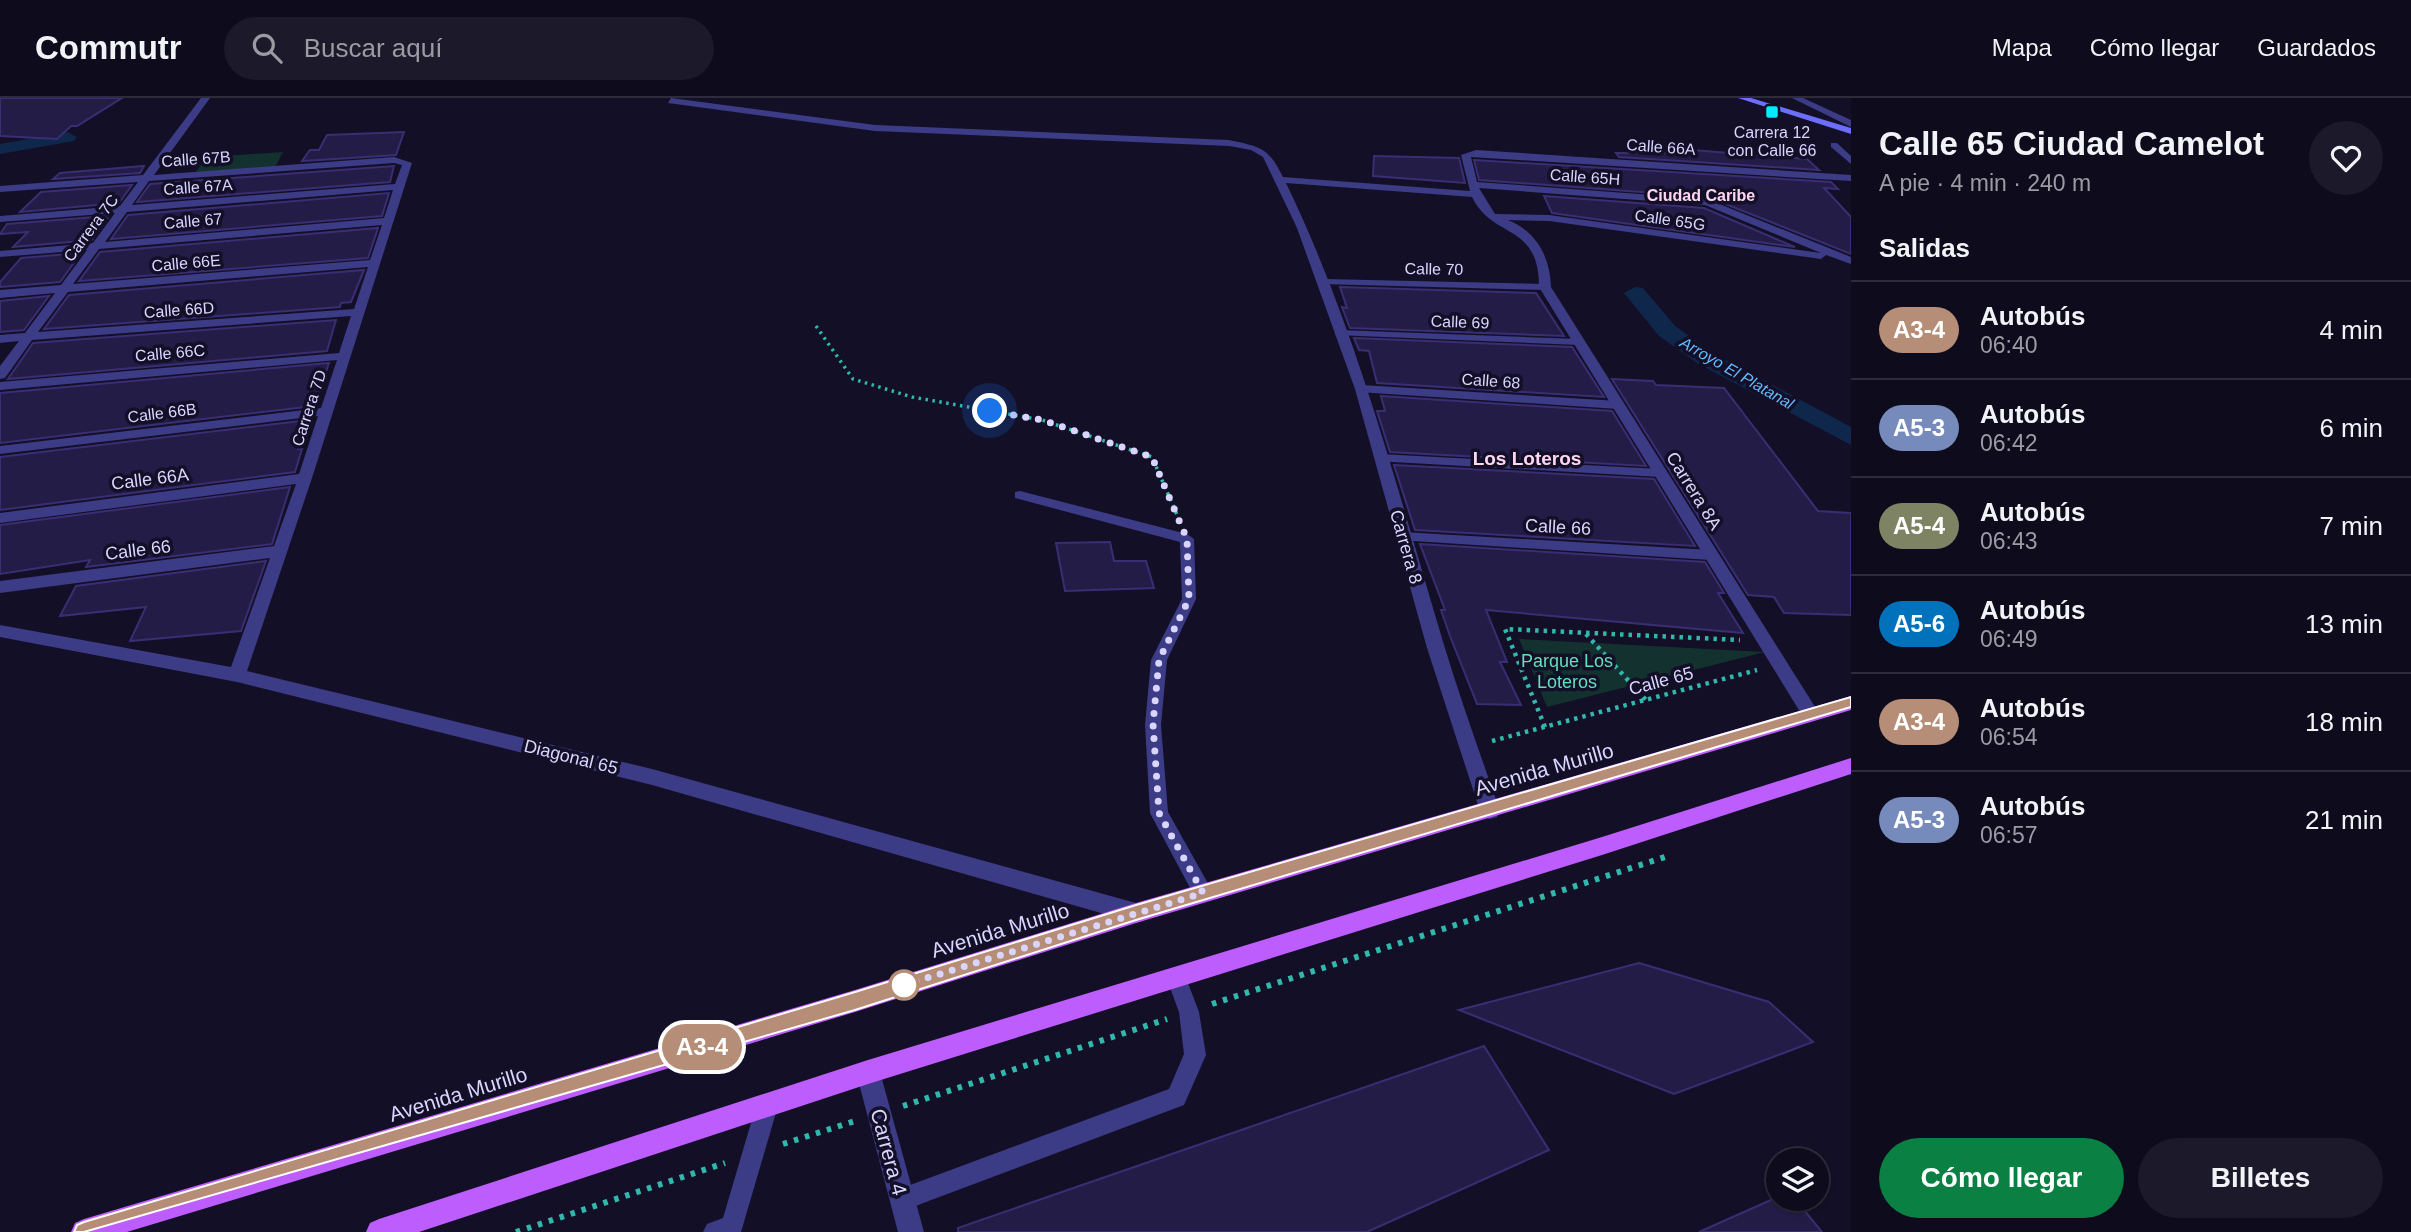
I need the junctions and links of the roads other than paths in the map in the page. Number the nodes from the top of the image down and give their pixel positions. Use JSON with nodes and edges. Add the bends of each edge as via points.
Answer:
{"nodes":[{"id":1,"x":206,"y":98,"type":"edge"},
{"id":2,"x":1742,"y":98,"type":"edge"},
{"id":3,"x":1796,"y":98,"type":"edge"},
{"id":4,"x":671,"y":101,"type":"dead end"},
{"id":5,"x":1851,"y":124,"type":"edge"},
{"id":6,"x":1851,"y":131,"type":"edge"},
{"id":7,"x":1833,"y":145,"type":"dead end"},
{"id":8,"x":1580,"y":150,"type":"dead end"},
{"id":9,"x":1587,"y":159,"type":"junction"},
{"id":10,"x":394,"y":160,"type":"joint"},
{"id":11,"x":1851,"y":161,"type":"edge"},
{"id":12,"x":147,"y":178,"type":"junction"},
{"id":13,"x":1851,"y":178,"type":"edge"},
{"id":14,"x":1280,"y":180,"type":"junction"},
{"id":15,"x":398,"y":187,"type":"junction"},
{"id":16,"x":0,"y":189,"type":"edge"},
{"id":17,"x":1474,"y":190,"type":"junction"},
{"id":18,"x":125,"y":209,"type":"junction"},
{"id":19,"x":1491,"y":217,"type":"junction"},
{"id":20,"x":0,"y":219,"type":"edge"},
{"id":21,"x":388,"y":221,"type":"junction"},
{"id":22,"x":97,"y":247,"type":"junction"},
{"id":23,"x":0,"y":254,"type":"edge"},
{"id":24,"x":1848,"y":260,"type":"edge"},
{"id":25,"x":375,"y":263,"type":"junction"},
{"id":26,"x":1324,"y":282,"type":"junction"},
{"id":27,"x":1545,"y":287,"type":"junction"},
{"id":28,"x":65,"y":289,"type":"junction"},
{"id":29,"x":0,"y":294,"type":"edge"},
{"id":30,"x":359,"y":312,"type":"junction"},
{"id":31,"x":1339,"y":333,"type":"junction"},
{"id":32,"x":29,"y":337,"type":"junction"},
{"id":33,"x":0,"y":339,"type":"edge"},
{"id":34,"x":1579,"y":342,"type":"junction"},
{"id":35,"x":344,"y":356,"type":"junction"},
{"id":36,"x":0,"y":375,"type":"edge"},
{"id":37,"x":0,"y":386,"type":"edge"},
{"id":38,"x":1362,"y":389,"type":"junction"},
{"id":39,"x":1618,"y":405,"type":"junction"},
{"id":40,"x":327,"y":411,"type":"junction"},
{"id":41,"x":0,"y":450,"type":"edge"},
{"id":42,"x":1380,"y":458,"type":"junction"},
{"id":43,"x":1660,"y":473,"type":"junction"},
{"id":44,"x":305,"y":478,"type":"junction"},
{"id":45,"x":1020,"y":495,"type":"dead end"},
{"id":46,"x":0,"y":518,"type":"edge"},
{"id":47,"x":1403,"y":537,"type":"junction"},
{"id":48,"x":280,"y":551,"type":"junction"},
{"id":49,"x":1711,"y":555,"type":"junction"},
{"id":50,"x":0,"y":587,"type":"edge"},
{"id":51,"x":0,"y":631,"type":"edge"},
{"id":52,"x":237,"y":675,"type":"junction"},
{"id":53,"x":1851,"y":703,"type":"edge"},
{"id":54,"x":1811,"y":715,"type":"junction"},
{"id":55,"x":1851,"y":766,"type":"edge"},
{"id":56,"x":1490,"y":811,"type":"junction"},
{"id":57,"x":1203,"y":893,"type":"junction"},
{"id":58,"x":1136,"y":913,"type":"junction"},
{"id":59,"x":1175,"y":977,"type":"junction"},
{"id":60,"x":868,"y":1072,"type":"junction"},
{"id":61,"x":767,"y":1106,"type":"junction"},
{"id":62,"x":902,"y":1199,"type":"junction"},
{"id":63,"x":84,"y":1232,"type":"edge"},
{"id":64,"x":379,"y":1232,"type":"edge"},
{"id":65,"x":715,"y":1232,"type":"edge"},
{"id":66,"x":911,"y":1232,"type":"edge"}],
"edges":[{"from":1,"to":12,"type":"street","name":"Carrera 7C"},
{"from":2,"to":6,"type":"main road"},
{"from":3,"to":5,"type":"street"},
{"from":4,"to":14,"type":"street","name":"Carrera 8","via":[[875,128],[1229,142],[1267,155]]},
{"from":7,"to":11,"type":"street"},
{"from":8,"to":9,"type":"street"},
{"from":9,"to":13,"type":"street","name":"Calle 66A"},
{"from":9,"to":17,"type":"street","name":"Calle 66A","via":[[1467,153]]},
{"from":10,"to":12,"type":"street","name":"Calle 67B"},
{"from":10,"to":15,"type":"street","name":"Carrera 7D","via":[[407,163]]},
{"from":12,"to":16,"type":"street","name":"Calle 67B"},
{"from":12,"to":18,"type":"street","name":"Carrera 7C"},
{"from":14,"to":17,"type":"street","name":"Calle 65H"},
{"from":14,"to":26,"type":"street","name":"Carrera 8"},
{"from":15,"to":18,"type":"street","name":"Calle 67A"},
{"from":15,"to":21,"type":"street","name":"Carrera 7D"},
{"from":17,"to":19,"type":"street"},
{"from":17,"to":24,"type":"street","name":"Calle 65H","via":[[1707,202]]},
{"from":18,"to":20,"type":"street","name":"Calle 67A"},
{"from":18,"to":22,"type":"street","name":"Carrera 7C"},
{"from":19,"to":24,"type":"street","name":"Calle 65G","via":[[1549,218]]},
{"from":19,"to":27,"type":"street","via":[[1513,227],[1539,251]]},
{"from":21,"to":22,"type":"street","name":"Calle 67"},
{"from":21,"to":25,"type":"street","name":"Carrera 7D"},
{"from":22,"to":23,"type":"street","name":"Calle 67"},
{"from":22,"to":28,"type":"street","name":"Carrera 7C"},
{"from":25,"to":28,"type":"street","name":"Calle 66E"},
{"from":25,"to":30,"type":"street","name":"Carrera 7D"},
{"from":26,"to":27,"type":"lane","name":"Calle 70"},
{"from":26,"to":31,"type":"street","name":"Carrera 8"},
{"from":27,"to":34,"type":"street","name":"Carrera 8A"},
{"from":28,"to":29,"type":"street","name":"Calle 66E"},
{"from":28,"to":32,"type":"street","name":"Carrera 7C"},
{"from":30,"to":32,"type":"street","name":"Calle 66D"},
{"from":30,"to":35,"type":"street","name":"Carrera 7D"},
{"from":31,"to":34,"type":"lane","name":"Calle 69"},
{"from":31,"to":38,"type":"street","name":"Carrera 8"},
{"from":32,"to":33,"type":"street","name":"Calle 66D"},
{"from":32,"to":36,"type":"street","name":"Carrera 7C"},
{"from":34,"to":39,"type":"street","name":"Carrera 8A"},
{"from":35,"to":37,"type":"street","name":"Calle 66C"},
{"from":35,"to":40,"type":"street","name":"Carrera 7D"},
{"from":38,"to":39,"type":"lane","name":"Calle 68"},
{"from":38,"to":42,"type":"street","name":"Carrera 8"},
{"from":39,"to":43,"type":"street","name":"Carrera 8A"},
{"from":40,"to":41,"type":"street","name":"Calle 66B"},
{"from":40,"to":44,"type":"street","name":"Carrera 7D"},
{"from":42,"to":43,"type":"lane"},
{"from":42,"to":47,"type":"street","name":"Carrera 8"},
{"from":43,"to":49,"type":"street","name":"Carrera 8A"},
{"from":44,"to":46,"type":"street","name":"Calle 66A"},
{"from":44,"to":48,"type":"street","name":"Carrera 7D"},
{"from":45,"to":57,"type":"lane","via":[[1187,539],[1189,599],[1159,660],[1153,724],[1159,813]]},
{"from":47,"to":49,"type":"lane","name":"Calle 66"},
{"from":47,"to":56,"type":"street","name":"Carrera 8"},
{"from":48,"to":50,"type":"street","name":"Calle 66"},
{"from":48,"to":52,"type":"street","name":"Carrera 7D"},
{"from":49,"to":54,"type":"street","name":"Carrera 8A"},
{"from":51,"to":52,"type":"street","name":"Diagonal 65"},
{"from":52,"to":58,"type":"street","name":"Diagonal 65","via":[[652,777]]},
{"from":53,"to":54,"type":"main road","name":"Avenida Murillo"},
{"from":54,"to":56,"type":"main road","name":"Avenida Murillo"},
{"from":55,"to":59,"type":"main road"},
{"from":56,"to":57,"type":"main road","name":"Avenida Murillo"},
{"from":57,"to":58,"type":"main road","name":"Avenida Murillo"},
{"from":58,"to":63,"type":"main road","name":"Avenida Murillo"},
{"from":59,"to":60,"type":"main road"},
{"from":59,"to":62,"type":"lane","via":[[1189,1012],[1195,1055],[1176,1097]]},
{"from":60,"to":61,"type":"main road"},
{"from":60,"to":62,"type":"street","name":"Carrera 4"},
{"from":61,"to":64,"type":"main road"},
{"from":61,"to":65,"type":"lane","via":[[732,1226]]},
{"from":62,"to":66,"type":"street","name":"Carrera 4"}]}
